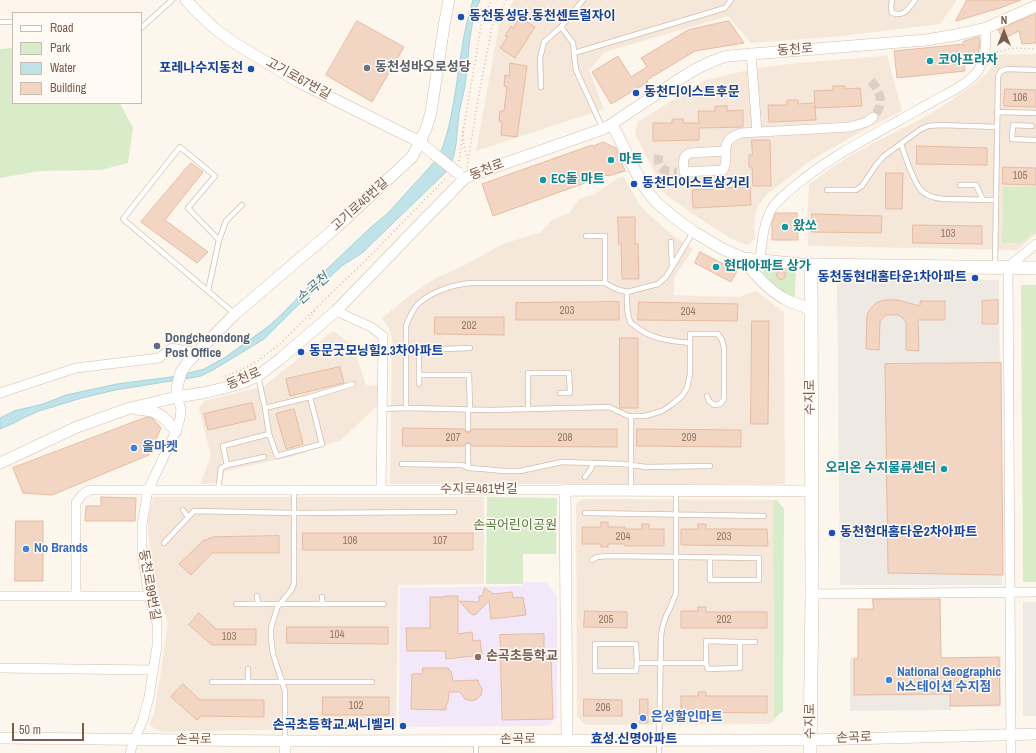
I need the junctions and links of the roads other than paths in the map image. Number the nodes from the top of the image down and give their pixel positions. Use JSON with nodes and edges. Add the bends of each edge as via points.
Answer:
{"nodes":[{"id":1,"x":172,"y":0,"type":"edge"},
{"id":2,"x":186,"y":0,"type":"edge"},
{"id":3,"x":449,"y":0,"type":"edge"},
{"id":4,"x":583,"y":0,"type":"edge"},
{"id":5,"x":731,"y":0,"type":"edge"},
{"id":6,"x":892,"y":0,"type":"edge"},
{"id":7,"x":915,"y":0,"type":"edge"},
{"id":8,"x":1036,"y":6,"type":"edge"},
{"id":9,"x":0,"y":22,"type":"edge"},
{"id":10,"x":12,"y":22,"type":"edge"},
{"id":11,"x":142,"y":27,"type":"edge"},
{"id":12,"x":561,"y":27,"type":"junction"},
{"id":13,"x":986,"y":28,"type":"junction"},
{"id":14,"x":574,"y":53,"type":"junction"},
{"id":15,"x":751,"y":54,"type":"junction"},
{"id":16,"x":1036,"y":70,"type":"edge"},
{"id":17,"x":541,"y":87,"type":"dead end"},
{"id":18,"x":997,"y":112,"type":"junction"},
{"id":19,"x":1036,"y":113,"type":"edge"},
{"id":20,"x":873,"y":117,"type":"tunnel mouth"},
{"id":21,"x":607,"y":126,"type":"junction"},
{"id":22,"x":1032,"y":126,"type":"dead end"},
{"id":23,"x":997,"y":127,"type":"junction"},
{"id":24,"x":757,"y":132,"type":"junction"},
{"id":25,"x":1036,"y":140,"type":"edge"},
{"id":26,"x":420,"y":142,"type":"junction"},
{"id":27,"x":901,"y":144,"type":"junction"},
{"id":28,"x":725,"y":151,"type":"junction"},
{"id":29,"x":458,"y":172,"type":"junction"},
{"id":30,"x":960,"y":185,"type":"dead end"},
{"id":31,"x":827,"y":190,"type":"dead end"},
{"id":32,"x":984,"y":200,"type":"junction"},
{"id":33,"x":996,"y":200,"type":"junction"},
{"id":34,"x":242,"y":205,"type":"dead end"},
{"id":35,"x":694,"y":232,"type":"junction"},
{"id":36,"x":586,"y":236,"type":"dead end"},
{"id":37,"x":219,"y":240,"type":"junction"},
{"id":38,"x":671,"y":242,"type":"dead end"},
{"id":39,"x":1036,"y":244,"type":"edge"},
{"id":40,"x":743,"y":258,"type":"junction"},
{"id":41,"x":760,"y":260,"type":"junction"},
{"id":42,"x":811,"y":265,"type":"junction"},
{"id":43,"x":672,"y":267,"type":"junction"},
{"id":44,"x":995,"y":267,"type":"junction"},
{"id":45,"x":1008,"y":267,"type":"junction"},
{"id":46,"x":1036,"y":268,"type":"edge"},
{"id":47,"x":605,"y":284,"type":"junction"},
{"id":48,"x":208,"y":291,"type":"junction"},
{"id":49,"x":627,"y":292,"type":"junction"},
{"id":50,"x":811,"y":310,"type":"junction"},
{"id":51,"x":336,"y":311,"type":"junction"},
{"id":52,"x":235,"y":314,"type":"junction"},
{"id":53,"x":690,"y":343,"type":"junction"},
{"id":54,"x":470,"y":348,"type":"dead end"},
{"id":55,"x":196,"y":353,"type":"junction"},
{"id":56,"x":419,"y":375,"type":"junction"},
{"id":57,"x":258,"y":376,"type":"junction"},
{"id":58,"x":354,"y":384,"type":"dead end"},
{"id":59,"x":419,"y":384,"type":"dead end"},
{"id":60,"x":0,"y":393,"type":"edge"},
{"id":61,"x":560,"y":393,"type":"dead end"},
{"id":62,"x":707,"y":396,"type":"dead end"},
{"id":63,"x":177,"y":397,"type":"junction"},
{"id":64,"x":310,"y":397,"type":"junction"},
{"id":65,"x":130,"y":408,"type":"junction"},
{"id":66,"x":265,"y":408,"type":"junction"},
{"id":67,"x":406,"y":408,"type":"junction"},
{"id":68,"x":382,"y":409,"type":"junction"},
{"id":69,"x":469,"y":409,"type":"junction"},
{"id":70,"x":528,"y":409,"type":"junction"},
{"id":71,"x":631,"y":416,"type":"junction"},
{"id":72,"x":468,"y":429,"type":"dead end"},
{"id":73,"x":176,"y":431,"type":"junction"},
{"id":74,"x":269,"y":434,"type":"junction"},
{"id":75,"x":468,"y":446,"type":"dead end"},
{"id":76,"x":264,"y":457,"type":"dead end"},
{"id":77,"x":0,"y":463,"type":"edge"},
{"id":78,"x":593,"y":463,"type":"junction"},
{"id":79,"x":402,"y":464,"type":"dead end"},
{"id":80,"x":227,"y":465,"type":"junction"},
{"id":81,"x":630,"y":465,"type":"junction"},
{"id":82,"x":710,"y":466,"type":"dead end"},
{"id":83,"x":468,"y":468,"type":"junction"},
{"id":84,"x":586,"y":477,"type":"dead end"},
{"id":85,"x":148,"y":490,"type":"junction"},
{"id":86,"x":218,"y":490,"type":"junction"},
{"id":87,"x":294,"y":490,"type":"junction"},
{"id":88,"x":381,"y":490,"type":"junction"},
{"id":89,"x":565,"y":490,"type":"junction"},
{"id":90,"x":631,"y":490,"type":"junction"},
{"id":91,"x":676,"y":490,"type":"junction"},
{"id":92,"x":811,"y":491,"type":"junction"},
{"id":93,"x":183,"y":510,"type":"dead end"},
{"id":94,"x":454,"y":512,"type":"dead end"},
{"id":95,"x":294,"y":513,"type":"junction"},
{"id":96,"x":585,"y":514,"type":"dead end"},
{"id":97,"x":676,"y":514,"type":"junction"},
{"id":98,"x":764,"y":516,"type":"dead end"},
{"id":99,"x":188,"y":517,"type":"junction"},
{"id":100,"x":164,"y":543,"type":"dead end"},
{"id":101,"x":676,"y":557,"type":"junction"},
{"id":102,"x":710,"y":557,"type":"junction"},
{"id":103,"x":592,"y":560,"type":"dead end"},
{"id":104,"x":1009,"y":592,"type":"junction"},
{"id":105,"x":1036,"y":592,"type":"edge"},
{"id":106,"x":812,"y":594,"type":"junction"},
{"id":107,"x":76,"y":595,"type":"junction"},
{"id":108,"x":0,"y":596,"type":"edge"},
{"id":109,"x":149,"y":596,"type":"junction"},
{"id":110,"x":257,"y":596,"type":"dead end"},
{"id":111,"x":322,"y":597,"type":"dead end"},
{"id":112,"x":236,"y":604,"type":"dead end"},
{"id":113,"x":258,"y":604,"type":"junction"},
{"id":114,"x":280,"y":604,"type":"junction"},
{"id":115,"x":322,"y":604,"type":"junction"},
{"id":116,"x":384,"y":604,"type":"dead end"},
{"id":117,"x":740,"y":642,"type":"junction"},
{"id":118,"x":755,"y":642,"type":"dead end"},
{"id":119,"x":637,"y":663,"type":"junction"},
{"id":120,"x":660,"y":663,"type":"junction"},
{"id":121,"x":706,"y":663,"type":"junction"},
{"id":122,"x":0,"y":668,"type":"edge"},
{"id":123,"x":248,"y":669,"type":"dead end"},
{"id":124,"x":153,"y":670,"type":"junction"},
{"id":125,"x":248,"y":681,"type":"junction"},
{"id":126,"x":282,"y":681,"type":"junction"},
{"id":127,"x":212,"y":682,"type":"dead end"},
{"id":128,"x":372,"y":682,"type":"dead end"},
{"id":129,"x":1011,"y":734,"type":"junction"},
{"id":130,"x":1036,"y":734,"type":"edge"},
{"id":131,"x":0,"y":738,"type":"edge"},
{"id":132,"x":134,"y":740,"type":"junction"},
{"id":133,"x":567,"y":740,"type":"junction"},
{"id":134,"x":659,"y":740,"type":"junction"},
{"id":135,"x":810,"y":740,"type":"junction"},
{"id":136,"x":285,"y":741,"type":"junction"},
{"id":137,"x":476,"y":741,"type":"junction"},
{"id":138,"x":130,"y":753,"type":"edge"},
{"id":139,"x":285,"y":753,"type":"edge"},
{"id":140,"x":476,"y":753,"type":"edge"},
{"id":141,"x":659,"y":753,"type":"edge"},
{"id":142,"x":810,"y":753,"type":"edge"},
{"id":143,"x":1011,"y":753,"type":"edge"}],
"edges":[{"from":1,"to":11,"type":"lane"},
{"from":2,"to":26,"type":"street","name":"고기로67번길","via":[[214,28],[297,82]]},
{"from":3,"to":26,"type":"street","name":"고기로45번길","via":[[431,112]]},
{"from":4,"to":12,"type":"lane"},
{"from":5,"to":14,"type":"lane","via":[[726,8]]},
{"from":6,"to":7,"type":"lane","via":[[892,13],[898,14],[906,12]]},
{"from":8,"to":13,"type":"street","name":"동천로"},
{"from":9,"to":10,"type":"lane"},
{"from":12,"to":14,"type":"lane","via":[[573,43]]},
{"from":12,"to":17,"type":"lane","via":[[544,42],[540,58]]},
{"from":13,"to":15,"type":"street","name":"동천로","via":[[926,40]]},
{"from":13,"to":41,"type":"street","via":[[983,60],[973,76],[815,170],[772,208],[764,226]]},
{"from":14,"to":21,"type":"lane","via":[[576,70]]},
{"from":15,"to":21,"type":"street","name":"동천로","via":[[728,56],[704,64]]},
{"from":15,"to":24,"type":"street"},
{"from":16,"to":18,"type":"lane","via":[[1001,71],[998,76]]},
{"from":18,"to":19,"type":"lane"},
{"from":18,"to":23,"type":"lane"},
{"from":20,"to":24,"type":"street","via":[[867,122],[850,127]]},
{"from":21,"to":29,"type":"street","name":"동천로","via":[[472,175]]},
{"from":21,"to":35,"type":"street","via":[[646,191]]},
{"from":22,"to":25,"type":"lane","via":[[1013,125],[1012,139]]},
{"from":23,"to":27,"type":"lane","via":[[928,126]]},
{"from":23,"to":33,"type":"lane"},
{"from":24,"to":28,"type":"street","via":[[735,135],[726,145]]},
{"from":26,"to":29,"type":"street","name":"고기로67번길","bridge":true},
{"from":26,"to":52,"type":"street","name":"고기로45번길","via":[[412,157],[401,168]]},
{"from":27,"to":31,"type":"lane","via":[[884,156],[862,186],[856,190]]},
{"from":27,"to":32,"type":"lane","via":[[921,190],[935,198]]},
{"from":28,"to":28,"type":"street","via":[[726,166],[723,170],[680,172],[684,158],[690,153]]},
{"from":29,"to":51,"type":"street","name":"동천로","via":[[422,221]]},
{"from":30,"to":32,"type":"lane","via":[[976,185]]},
{"from":32,"to":33,"type":"lane"},
{"from":33,"to":44,"type":"lane"},
{"from":34,"to":37,"type":"lane","via":[[226,220]]},
{"from":35,"to":40,"type":"street"},
{"from":35,"to":43,"type":"lane"},
{"from":36,"to":47,"type":"lane","via":[[604,236]]},
{"from":37,"to":48,"type":"lane"},
{"from":37,"to":48,"type":"lane","via":[[188,208],[215,176],[180,147],[123,219]]},
{"from":38,"to":43,"type":"lane"},
{"from":39,"to":45,"type":"street"},
{"from":40,"to":41,"type":"street"},
{"from":40,"to":50,"type":"street","via":[[769,288],[785,299]]},
{"from":41,"to":42,"type":"street"},
{"from":42,"to":44,"type":"main road"},
{"from":42,"to":50,"type":"main road","name":"수지로"},
{"from":43,"to":49,"type":"lane","via":[[658,284]]},
{"from":44,"to":45,"type":"main road"},
{"from":45,"to":46,"type":"main road"},
{"from":45,"to":104,"type":"street"},
{"from":47,"to":49,"type":"lane"},
{"from":47,"to":67,"type":"lane","via":[[462,284],[424,299],[412,310],[406,326]]},
{"from":48,"to":52,"type":"lane"},
{"from":49,"to":53,"type":"lane","via":[[630,322],[638,329],[657,338]]},
{"from":50,"to":92,"type":"main road","name":"수지로"},
{"from":51,"to":57,"type":"street","name":"동천로"},
{"from":51,"to":68,"type":"street","via":[[371,327],[382,336]]},
{"from":52,"to":55,"type":"street","name":"고기로45번길"},
{"from":53,"to":62,"type":"lane","via":[[690,334],[718,334],[722,340],[724,399],[720,404],[714,405]]},
{"from":53,"to":71,"type":"lane","via":[[690,374],[682,396],[662,411],[645,416]]},
{"from":54,"to":56,"type":"lane","via":[[419,350]]},
{"from":55,"to":60,"type":"street","via":[[172,348],[159,358],[76,368]]},
{"from":55,"to":63,"type":"street","name":"고기로45번길","via":[[181,372]]},
{"from":56,"to":59,"type":"lane"},
{"from":56,"to":69,"type":"lane","via":[[469,375]]},
{"from":57,"to":63,"type":"street","name":"동천로","via":[[224,388]]},
{"from":57,"to":66,"type":"lane"},
{"from":58,"to":64,"type":"lane"},
{"from":61,"to":70,"type":"lane","via":[[570,393],[569,373],[528,373]]},
{"from":63,"to":65,"type":"street","name":"동천로"},
{"from":63,"to":73,"type":"street","name":"동천로99번길","via":[[181,409]]},
{"from":64,"to":66,"type":"lane"},
{"from":64,"to":74,"type":"lane","via":[[322,444],[277,456]]},
{"from":65,"to":73,"type":"street","via":[[153,411],[163,417]]},
{"from":65,"to":77,"type":"street","name":"동천로","via":[[77,427]]},
{"from":66,"to":74,"type":"lane"},
{"from":67,"to":68,"type":"lane"},
{"from":67,"to":69,"type":"lane"},
{"from":68,"to":88,"type":"street"},
{"from":69,"to":70,"type":"lane"},
{"from":69,"to":72,"type":"lane"},
{"from":70,"to":71,"type":"lane","via":[[609,408]]},
{"from":71,"to":81,"type":"lane"},
{"from":73,"to":85,"type":"street","name":"동천로99번길"},
{"from":74,"to":80,"type":"lane","via":[[223,446]]},
{"from":75,"to":83,"type":"lane"},
{"from":76,"to":80,"type":"lane"},
{"from":78,"to":81,"type":"lane"},
{"from":78,"to":83,"type":"lane","via":[[562,462],[520,471]]},
{"from":78,"to":84,"type":"lane"},
{"from":79,"to":83,"type":"lane","via":[[462,464]]},
{"from":80,"to":86,"type":"lane","via":[[221,468]]},
{"from":81,"to":82,"type":"lane"},
{"from":81,"to":90,"type":"lane"},
{"from":85,"to":86,"type":"street","name":"수지로461번길"},
{"from":85,"to":107,"type":"street","name":"수지로461번길","via":[[89,490],[76,503]]},
{"from":85,"to":109,"type":"street","name":"동천로99번길","via":[[142,524],[142,552]]},
{"from":86,"to":87,"type":"street","name":"수지로461번길"},
{"from":87,"to":88,"type":"street","name":"수지로461번길"},
{"from":87,"to":95,"type":"lane"},
{"from":88,"to":89,"type":"street","name":"수지로461번길"},
{"from":89,"to":90,"type":"street","name":"수지로461번길"},
{"from":89,"to":133,"type":"street"},
{"from":90,"to":91,"type":"street","name":"수지로461번길"},
{"from":91,"to":92,"type":"street","name":"수지로461번길"},
{"from":91,"to":97,"type":"lane"},
{"from":92,"to":106,"type":"main road","name":"수지로"},
{"from":93,"to":99,"type":"lane"},
{"from":94,"to":95,"type":"lane"},
{"from":95,"to":99,"type":"lane","via":[[194,511]]},
{"from":95,"to":114,"type":"lane","via":[[294,583]]},
{"from":96,"to":97,"type":"lane"},
{"from":97,"to":98,"type":"lane"},
{"from":97,"to":101,"type":"lane"},
{"from":99,"to":100,"type":"lane"},
{"from":101,"to":102,"type":"lane"},
{"from":101,"to":103,"type":"lane","via":[[607,556]]},
{"from":101,"to":120,"type":"lane","via":[[676,593],[662,627]]},
{"from":102,"to":102,"type":"lane","via":[[759,558],[759,580],[710,580]]},
{"from":104,"to":105,"type":"street"},
{"from":104,"to":106,"type":"street"},
{"from":104,"to":129,"type":"street"},
{"from":106,"to":135,"type":"main road","name":"수지로"},
{"from":107,"to":108,"type":"street"},
{"from":107,"to":109,"type":"street"},
{"from":109,"to":124,"type":"street","name":"동천로99번길","via":[[157,623]]},
{"from":110,"to":113,"type":"lane"},
{"from":111,"to":115,"type":"lane"},
{"from":112,"to":113,"type":"lane"},
{"from":113,"to":114,"type":"lane"},
{"from":114,"to":115,"type":"lane"},
{"from":114,"to":126,"type":"lane","via":[[271,628],[271,638],[273,654]]},
{"from":115,"to":116,"type":"lane"},
{"from":117,"to":118,"type":"lane"},
{"from":117,"to":121,"type":"lane","via":[[706,641]]},
{"from":117,"to":121,"type":"lane","via":[[740,668],[708,669]]},
{"from":119,"to":119,"type":"lane","via":[[636,644],[595,644],[595,672],[636,672]]},
{"from":119,"to":120,"type":"lane"},
{"from":120,"to":121,"type":"lane"},
{"from":120,"to":134,"type":"lane"},
{"from":122,"to":124,"type":"street"},
{"from":123,"to":125,"type":"lane"},
{"from":124,"to":132,"type":"street","name":"동천로99번길","via":[[143,720]]},
{"from":125,"to":126,"type":"lane"},
{"from":125,"to":127,"type":"lane"},
{"from":126,"to":128,"type":"lane"},
{"from":126,"to":136,"type":"lane","via":[[285,691]]},
{"from":129,"to":130,"type":"street","name":"손곡로"},
{"from":129,"to":135,"type":"street","name":"손곡로"},
{"from":129,"to":143,"type":"street"},
{"from":131,"to":132,"type":"street","name":"손곡로"},
{"from":132,"to":136,"type":"street","name":"손곡로"},
{"from":132,"to":138,"type":"street","name":"동천로99번길"},
{"from":133,"to":134,"type":"street","name":"손곡로"},
{"from":133,"to":137,"type":"street","name":"손곡로"},
{"from":134,"to":135,"type":"street","name":"손곡로"},
{"from":134,"to":141,"type":"lane"},
{"from":135,"to":142,"type":"main road","name":"수지로"},
{"from":136,"to":137,"type":"street","name":"손곡로"},
{"from":136,"to":139,"type":"street"},
{"from":137,"to":140,"type":"lane"}]}
